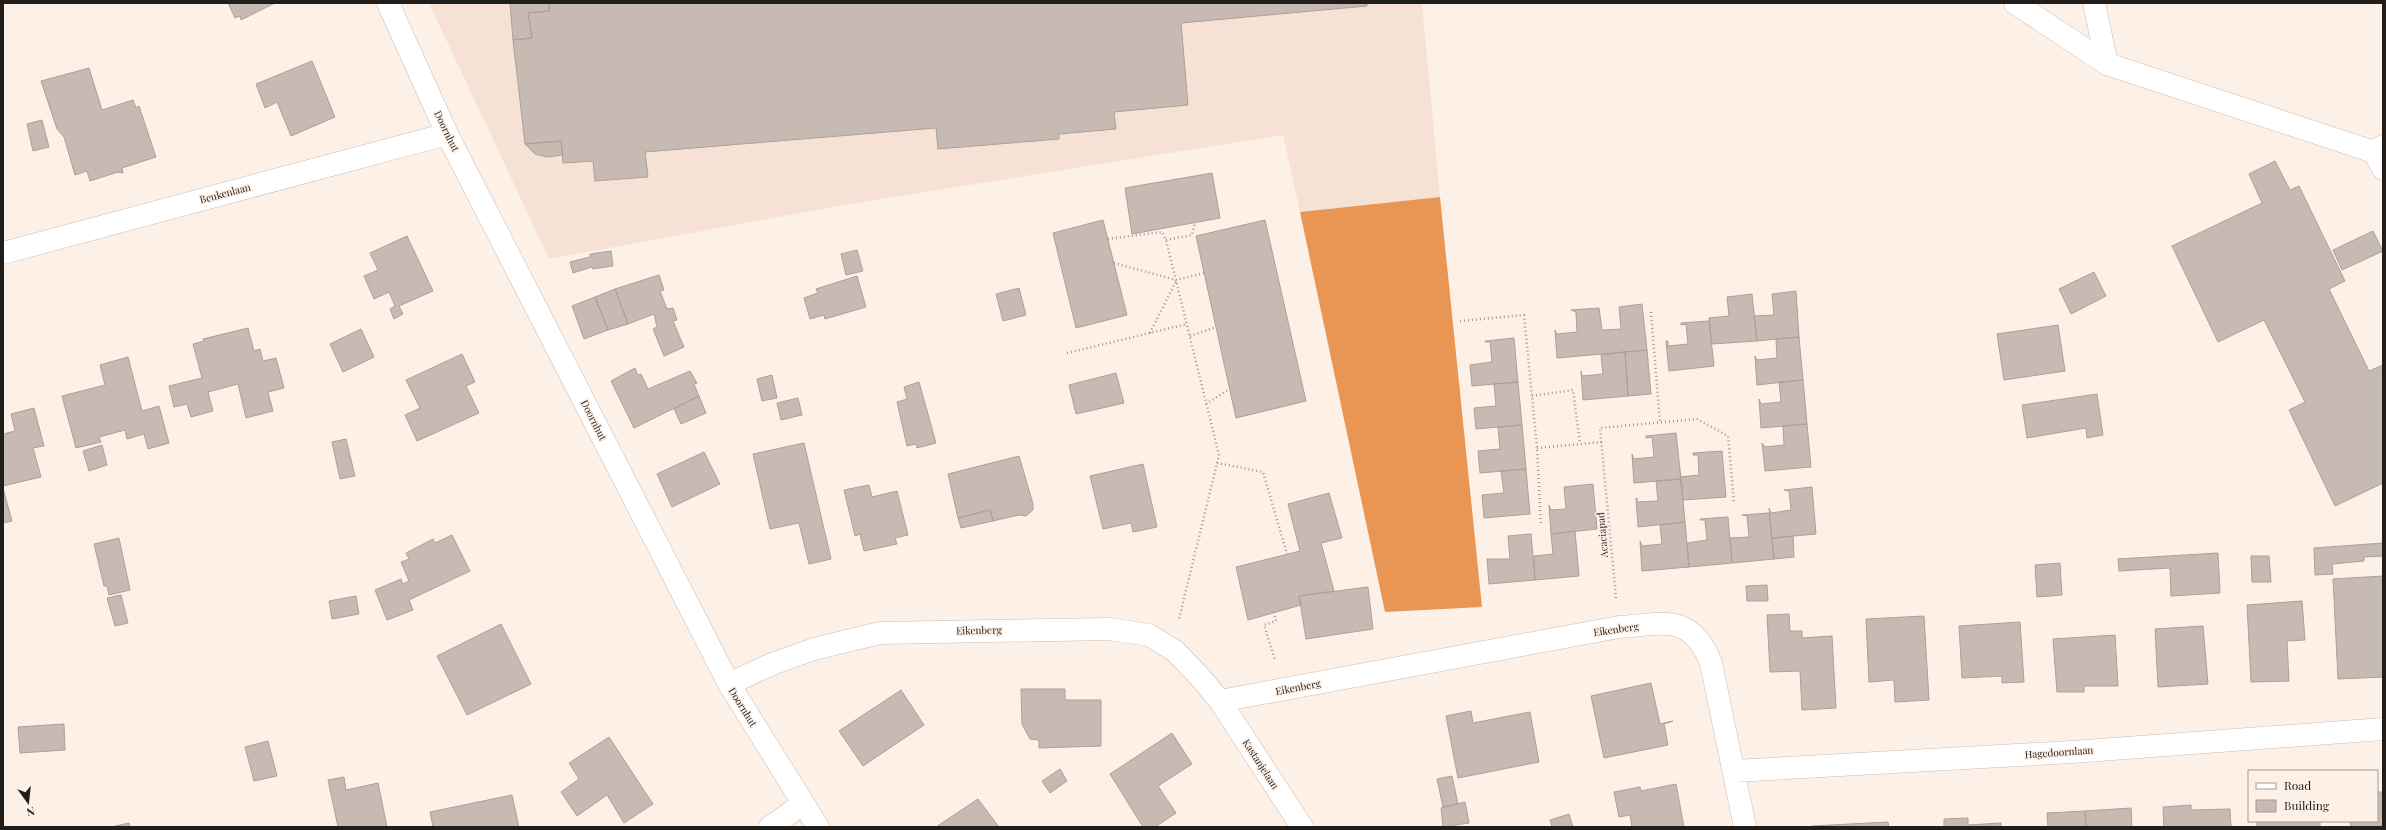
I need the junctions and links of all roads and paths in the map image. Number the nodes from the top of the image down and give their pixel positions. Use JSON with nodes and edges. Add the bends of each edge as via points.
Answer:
{"nodes":[{"id":1,"x":388,"y":3,"type":"edge"},
{"id":2,"x":2015,"y":3,"type":"edge"},
{"id":3,"x":2094,"y":3,"type":"edge"},
{"id":4,"x":2107,"y":64,"type":"junction"},
{"id":5,"x":447,"y":134,"type":"junction"},
{"id":6,"x":2380,"y":156,"type":"edge"},
{"id":7,"x":1194,"y":223,"type":"dead end"},
{"id":8,"x":1108,"y":239,"type":"dead end"},
{"id":9,"x":1166,"y":240,"type":"junction"},
{"id":10,"x":3,"y":253,"type":"edge"},
{"id":11,"x":1114,"y":263,"type":"dead end"},
{"id":12,"x":1204,"y":273,"type":"dead end"},
{"id":13,"x":1176,"y":280,"type":"junction"},
{"id":14,"x":1651,"y":312,"type":"dead end"},
{"id":15,"x":1460,"y":321,"type":"dead end"},
{"id":16,"x":1187,"y":324,"type":"junction"},
{"id":17,"x":1216,"y":327,"type":"dead end"},
{"id":18,"x":1150,"y":333,"type":"junction"},
{"id":19,"x":1190,"y":336,"type":"junction"},
{"id":20,"x":1067,"y":353,"type":"dead end"},
{"id":21,"x":1229,"y":389,"type":"dead end"},
{"id":22,"x":1532,"y":396,"type":"junction"},
{"id":23,"x":1206,"y":404,"type":"junction"},
{"id":24,"x":1660,"y":423,"type":"junction"},
{"id":25,"x":1602,"y":442,"type":"junction"},
{"id":26,"x":1580,"y":444,"type":"junction"},
{"id":27,"x":1537,"y":448,"type":"junction"},
{"id":28,"x":1217,"y":463,"type":"junction"},
{"id":29,"x":1734,"y":503,"type":"dead end"},
{"id":30,"x":1541,"y":525,"type":"dead end"},
{"id":31,"x":1287,"y":554,"type":"dead end"},
{"id":32,"x":1274,"y":612,"type":"dead end"},
{"id":33,"x":1619,"y":627,"type":"junction"},
{"id":34,"x":1171,"y":649,"type":"junction"},
{"id":35,"x":729,"y":684,"type":"junction"},
{"id":36,"x":1284,"y":690,"type":"junction"},
{"id":37,"x":1220,"y":701,"type":"junction"},
{"id":38,"x":2383,"y":729,"type":"edge"},
{"id":39,"x":1734,"y":770,"type":"junction"},
{"id":40,"x":803,"y":804,"type":"junction"},
{"id":41,"x":770,"y":827,"type":"edge"},
{"id":42,"x":818,"y":827,"type":"edge"},
{"id":43,"x":1302,"y":827,"type":"edge"},
{"id":44,"x":1745,"y":827,"type":"edge"}],
"edges":[{"from":1,"to":5,"type":"street","name":"Doornhut"},
{"from":2,"to":4,"type":"street"},
{"from":3,"to":4,"type":"street"},
{"from":4,"to":6,"type":"street"},
{"from":5,"to":10,"type":"street","name":"Beukenlaan"},
{"from":5,"to":35,"type":"street","name":"Doornhut"},
{"from":7,"to":9,"type":"path","via":[[1192,235]]},
{"from":8,"to":9,"type":"path","via":[[1162,232]]},
{"from":9,"to":13,"type":"path"},
{"from":11,"to":13,"type":"path"},
{"from":12,"to":13,"type":"path"},
{"from":13,"to":16,"type":"path"},
{"from":13,"to":18,"type":"path"},
{"from":14,"to":24,"type":"path"},
{"from":15,"to":22,"type":"path","via":[[1524,315]]},
{"from":16,"to":18,"type":"path"},
{"from":16,"to":19,"type":"path"},
{"from":17,"to":19,"type":"path"},
{"from":18,"to":20,"type":"path"},
{"from":19,"to":23,"type":"path"},
{"from":21,"to":23,"type":"path"},
{"from":22,"to":26,"type":"path","via":[[1573,390]]},
{"from":22,"to":27,"type":"path"},
{"from":23,"to":28,"type":"path","via":[[1219,455]]},
{"from":24,"to":25,"type":"path","name":"Acaciapad","via":[[1600,428]]},
{"from":24,"to":29,"type":"path","name":"Acaciapad","via":[[1697,419],[1728,436]]},
{"from":25,"to":26,"type":"path"},
{"from":25,"to":33,"type":"path","name":"Acaciapad"},
{"from":26,"to":27,"type":"path"},
{"from":27,"to":30,"type":"path"},
{"from":28,"to":31,"type":"path","via":[[1263,472]]},
{"from":28,"to":34,"type":"path"},
{"from":32,"to":36,"type":"path","via":[[1276,621],[1264,625]]},
{"from":33,"to":36,"type":"street","name":"Eikenberg"},
{"from":33,"to":39,"type":"street","name":"Eikenberg","via":[[1678,625],[1693,632],[1704,645],[1711,663]]},
{"from":34,"to":35,"type":"street","name":"Eikenberg","via":[[1148,635],[1109,629],[904,631],[880,633],[814,649],[772,664]]},
{"from":34,"to":37,"type":"street","name":"Eikenberg"},
{"from":35,"to":40,"type":"street","name":"Doornhut"},
{"from":36,"to":37,"type":"street","name":"Eikenberg"},
{"from":37,"to":43,"type":"street","name":"Kastanjelaan"},
{"from":38,"to":39,"type":"street","name":"Hagedoornlaan","via":[[2072,752]]},
{"from":39,"to":44,"type":"street","name":"Eikenberg"},
{"from":40,"to":41,"type":"street"},
{"from":40,"to":42,"type":"street","name":"Doornhut"}]}
